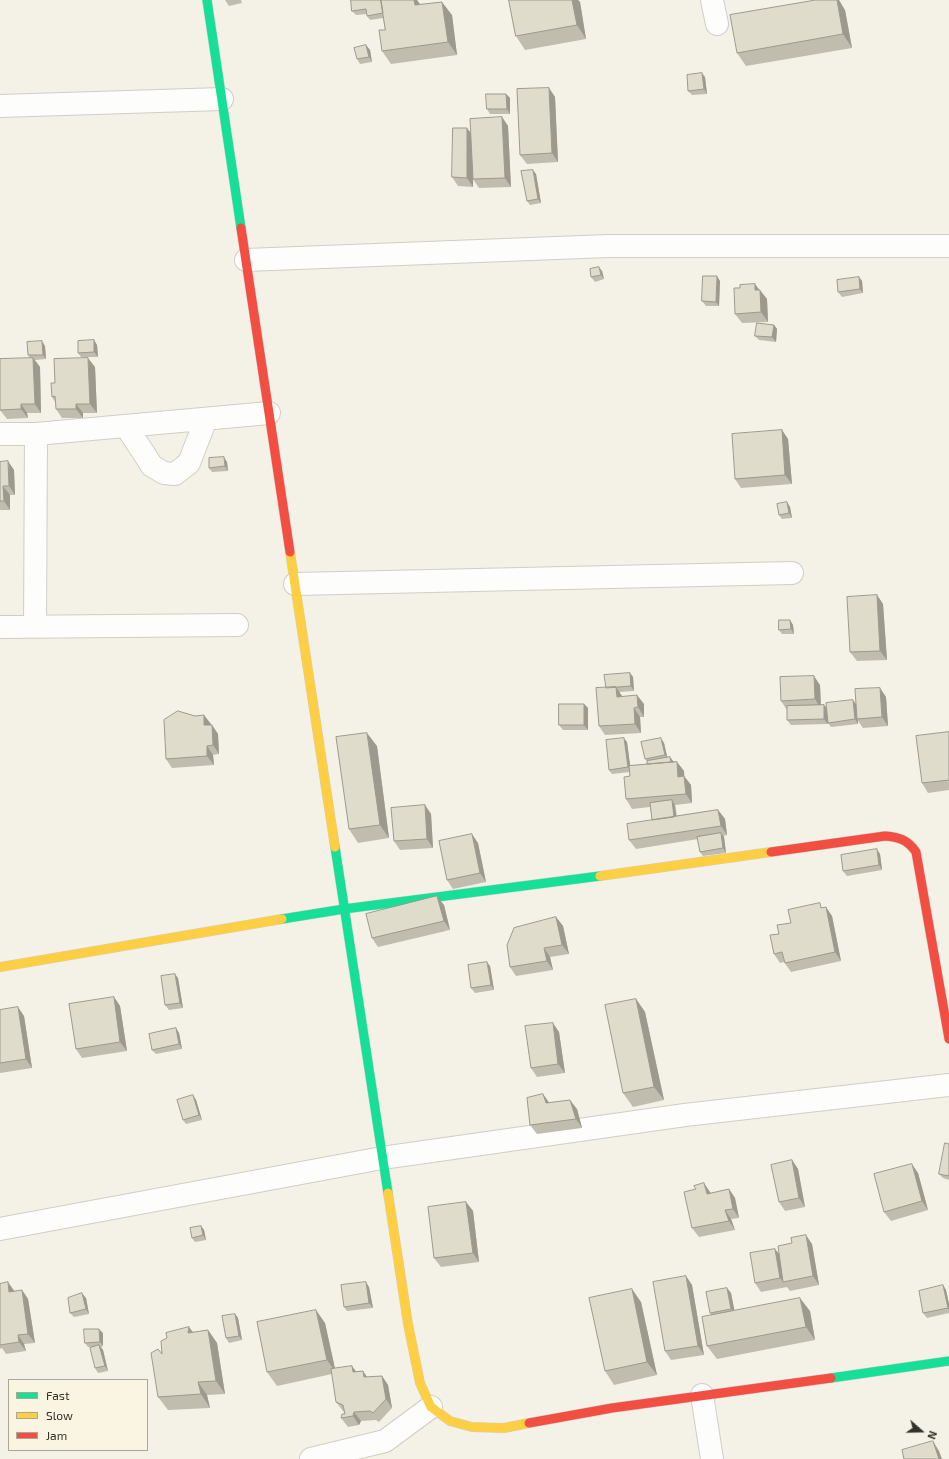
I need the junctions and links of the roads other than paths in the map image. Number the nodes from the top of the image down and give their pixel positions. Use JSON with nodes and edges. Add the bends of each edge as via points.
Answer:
{"nodes":[{"id":1,"x":207,"y":0,"type":"edge"},
{"id":2,"x":712,"y":0,"type":"edge"},
{"id":3,"x":717,"y":24,"type":"dead end"},
{"id":4,"x":222,"y":99,"type":"junction"},
{"id":5,"x":0,"y":106,"type":"edge"},
{"id":6,"x":949,"y":246,"type":"edge"},
{"id":7,"x":246,"y":260,"type":"junction"},
{"id":8,"x":270,"y":412,"type":"junction"},
{"id":9,"x":206,"y":418,"type":"junction"},
{"id":10,"x":126,"y":426,"type":"junction"},
{"id":11,"x":0,"y":434,"type":"edge"},
{"id":12,"x":36,"y":434,"type":"junction"},
{"id":13,"x":792,"y":573,"type":"dead end"},
{"id":14,"x":295,"y":584,"type":"junction"},
{"id":15,"x":237,"y":625,"type":"dead end"},
{"id":16,"x":0,"y":627,"type":"edge"},
{"id":17,"x":35,"y":627,"type":"junction"},
{"id":18,"x":344,"y":909,"type":"junction"},
{"id":19,"x":0,"y":967,"type":"edge"},
{"id":20,"x":949,"y":1039,"type":"edge"},
{"id":21,"x":949,"y":1085,"type":"edge"},
{"id":22,"x":382,"y":1158,"type":"junction"},
{"id":23,"x":0,"y":1229,"type":"edge"},
{"id":24,"x":949,"y":1361,"type":"edge"},
{"id":25,"x":702,"y":1395,"type":"junction"},
{"id":26,"x":431,"y":1407,"type":"junction"},
{"id":27,"x":311,"y":1459,"type":"edge"},
{"id":28,"x":712,"y":1459,"type":"edge"}],
"edges":[{"from":1,"to":4,"type":"street"},
{"from":2,"to":3,"type":"street"},
{"from":4,"to":5,"type":"street"},
{"from":4,"to":7,"type":"street"},
{"from":6,"to":7,"type":"street","via":[[608,246]]},
{"from":7,"to":8,"type":"street"},
{"from":8,"to":9,"type":"street"},
{"from":8,"to":14,"type":"street"},
{"from":9,"to":10,"type":"street"},
{"from":9,"to":10,"type":"street","via":[[189,463],[175,474],[164,473],[152,466]]},
{"from":10,"to":12,"type":"street"},
{"from":11,"to":12,"type":"street"},
{"from":12,"to":17,"type":"street"},
{"from":13,"to":14,"type":"street"},
{"from":14,"to":18,"type":"street"},
{"from":15,"to":17,"type":"street"},
{"from":16,"to":17,"type":"street"},
{"from":18,"to":19,"type":"street"},
{"from":18,"to":20,"type":"street","via":[[885,836],[899,837],[909,842],[916,852]]},
{"from":18,"to":22,"type":"street"},
{"from":21,"to":22,"type":"street","via":[[685,1115]]},
{"from":22,"to":23,"type":"street"},
{"from":22,"to":26,"type":"street","via":[[420,1383]]},
{"from":24,"to":25,"type":"street"},
{"from":25,"to":26,"type":"street","via":[[504,1428],[472,1427],[450,1421]]},
{"from":25,"to":28,"type":"street"},
{"from":26,"to":27,"type":"street","via":[[385,1441]]}]}
